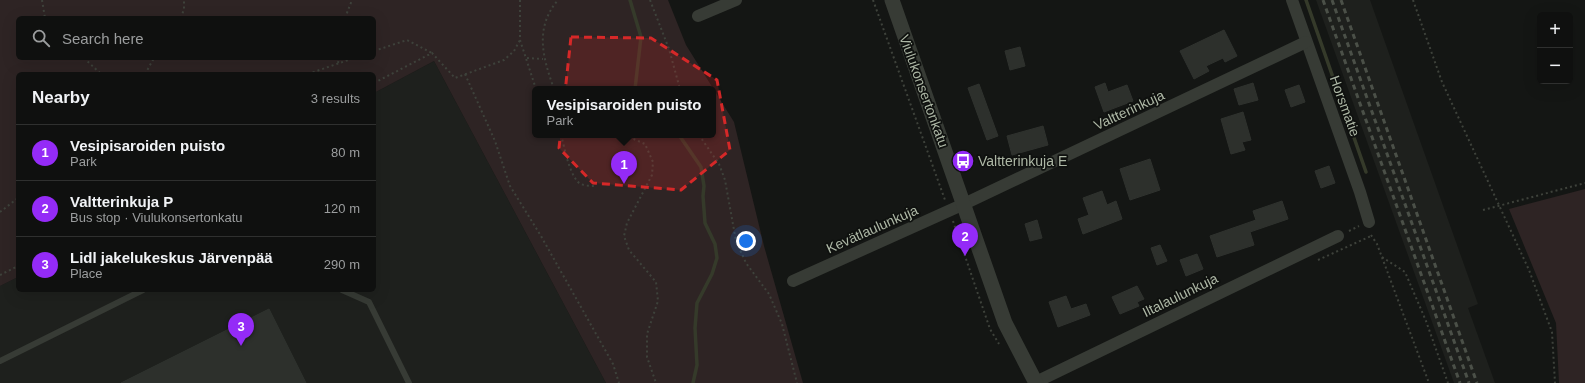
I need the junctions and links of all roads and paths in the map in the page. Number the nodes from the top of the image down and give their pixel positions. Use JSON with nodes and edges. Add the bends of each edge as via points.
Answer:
{"nodes":[{"id":1,"x":42,"y":0,"type":"edge"},
{"id":2,"x":184,"y":0,"type":"edge"},
{"id":3,"x":352,"y":0,"type":"edge"},
{"id":4,"x":520,"y":0,"type":"edge"},
{"id":5,"x":558,"y":0,"type":"edge"},
{"id":6,"x":650,"y":0,"type":"edge"},
{"id":7,"x":736,"y":0,"type":"edge"},
{"id":8,"x":873,"y":0,"type":"edge"},
{"id":9,"x":892,"y":0,"type":"edge"},
{"id":10,"x":1292,"y":0,"type":"edge"},
{"id":11,"x":1413,"y":0,"type":"edge"},
{"id":12,"x":45,"y":16,"type":"edge"},
{"id":13,"x":182,"y":16,"type":"edge"},
{"id":14,"x":346,"y":16,"type":"edge"},
{"id":15,"x":698,"y":16,"type":"dead end"},
{"id":16,"x":520,"y":40,"type":"junction"},
{"id":17,"x":1306,"y":42,"type":"junction"},
{"id":18,"x":376,"y":50,"type":"edge"},
{"id":19,"x":432,"y":53,"type":"junction"},
{"id":20,"x":527,"y":58,"type":"junction"},
{"id":21,"x":544,"y":59,"type":"junction"},
{"id":22,"x":86,"y":60,"type":"edge"},
{"id":23,"x":153,"y":60,"type":"edge"},
{"id":24,"x":339,"y":60,"type":"edge"},
{"id":25,"x":348,"y":60,"type":"edge"},
{"id":26,"x":338,"y":63,"type":"junction"},
{"id":27,"x":99,"y":72,"type":"edge"},
{"id":28,"x":146,"y":72,"type":"edge"},
{"id":29,"x":313,"y":72,"type":"edge"},
{"id":30,"x":465,"y":74,"type":"junction"},
{"id":31,"x":376,"y":82,"type":"edge"},
{"id":32,"x":535,"y":86,"type":"edge"},
{"id":33,"x":553,"y":86,"type":"edge"},
{"id":34,"x":679,"y":86,"type":"edge"},
{"id":35,"x":562,"y":138,"type":"edge"},
{"id":36,"x":632,"y":138,"type":"edge"},
{"id":37,"x":701,"y":138,"type":"edge"},
{"id":38,"x":1585,"y":183,"type":"edge"},
{"id":39,"x":595,"y":186,"type":"dead end"},
{"id":40,"x":16,"y":200,"type":"edge"},
{"id":41,"x":964,"y":204,"type":"junction"},
{"id":42,"x":1499,"y":206,"type":"junction"},
{"id":43,"x":1483,"y":210,"type":"dead end"},
{"id":44,"x":949,"y":211,"type":"junction"},
{"id":45,"x":0,"y":212,"type":"edge"},
{"id":46,"x":1369,"y":222,"type":"junction"},
{"id":47,"x":1338,"y":236,"type":"joint"},
{"id":48,"x":1381,"y":256,"type":"junction"},
{"id":49,"x":16,"y":267,"type":"edge"},
{"id":50,"x":0,"y":275,"type":"edge"},
{"id":51,"x":793,"y":281,"type":"dead end"},
{"id":52,"x":139,"y":292,"type":"edge"},
{"id":53,"x":346,"y":292,"type":"edge"},
{"id":54,"x":1002,"y":349,"type":"dead end"},
{"id":55,"x":0,"y":361,"type":"edge"},
{"id":56,"x":409,"y":383,"type":"edge"},
{"id":57,"x":619,"y":383,"type":"edge"},
{"id":58,"x":656,"y":383,"type":"edge"},
{"id":59,"x":797,"y":383,"type":"edge"},
{"id":60,"x":1035,"y":383,"type":"edge"},
{"id":61,"x":1429,"y":383,"type":"edge"},
{"id":62,"x":1448,"y":383,"type":"edge"},
{"id":63,"x":1555,"y":383,"type":"edge"}],
"edges":[{"from":1,"to":12,"type":"path"},
{"from":2,"to":13,"type":"path"},
{"from":3,"to":14,"type":"path"},
{"from":4,"to":16,"type":"path"},
{"from":5,"to":21,"type":"path","via":[[547,19],[542,40]]},
{"from":6,"to":34,"type":"path"},
{"from":7,"to":15,"type":"street"},
{"from":8,"to":44,"type":"path"},
{"from":9,"to":41,"type":"street","name":"Viulukonsertonkatu"},
{"from":10,"to":17,"type":"street","name":"Horsmatie"},
{"from":11,"to":42,"type":"path","via":[[1442,82]]},
{"from":16,"to":20,"type":"path"},
{"from":16,"to":30,"type":"path","via":[[514,51],[504,60]]},
{"from":17,"to":41,"type":"street","name":"Valtterinkuja"},
{"from":17,"to":46,"type":"street","name":"Horsmatie"},
{"from":18,"to":19,"type":"path","via":[[407,40]]},
{"from":19,"to":30,"type":"path","via":[[455,78]]},
{"from":19,"to":31,"type":"path"},
{"from":20,"to":21,"type":"path"},
{"from":20,"to":32,"type":"path"},
{"from":21,"to":33,"type":"path"},
{"from":22,"to":27,"type":"path"},
{"from":23,"to":28,"type":"path"},
{"from":24,"to":26,"type":"path"},
{"from":25,"to":26,"type":"path"},
{"from":26,"to":29,"type":"path"},
{"from":30,"to":57,"type":"path","via":[[495,141],[510,186],[613,364]]},
{"from":35,"to":39,"type":"path","via":[[577,182],[585,186]]},
{"from":36,"to":58,"type":"path","via":[[644,144],[653,162],[652,175],[627,223],[624,236],[629,250],[656,282],[658,301],[647,334],[647,357]]},
{"from":37,"to":59,"type":"path","via":[[720,164],[736,241],[746,263],[769,294],[782,324]]},
{"from":38,"to":42,"type":"path"},
{"from":40,"to":45,"type":"path"},
{"from":41,"to":44,"type":"street","name":"Kevätlaulunkuja"},
{"from":41,"to":60,"type":"street","name":"Viulukonsertonkatu","via":[[1005,323]]},
{"from":42,"to":43,"type":"path"},
{"from":42,"to":63,"type":"path","via":[[1529,270],[1552,332]]},
{"from":44,"to":51,"type":"street","name":"Kevätlaulunkuja"},
{"from":44,"to":54,"type":"path","via":[[990,329]]},
{"from":46,"to":47,"type":"path"},
{"from":46,"to":48,"type":"path","via":[[1371,236]]},
{"from":47,"to":60,"type":"street","name":"Iltalaulunkuja"},
{"from":48,"to":61,"type":"path"},
{"from":48,"to":62,"type":"path","via":[[1405,272]]},
{"from":49,"to":50,"type":"path"},
{"from":52,"to":55,"type":"lane"},
{"from":53,"to":56,"type":"lane","via":[[369,302]]}]}
